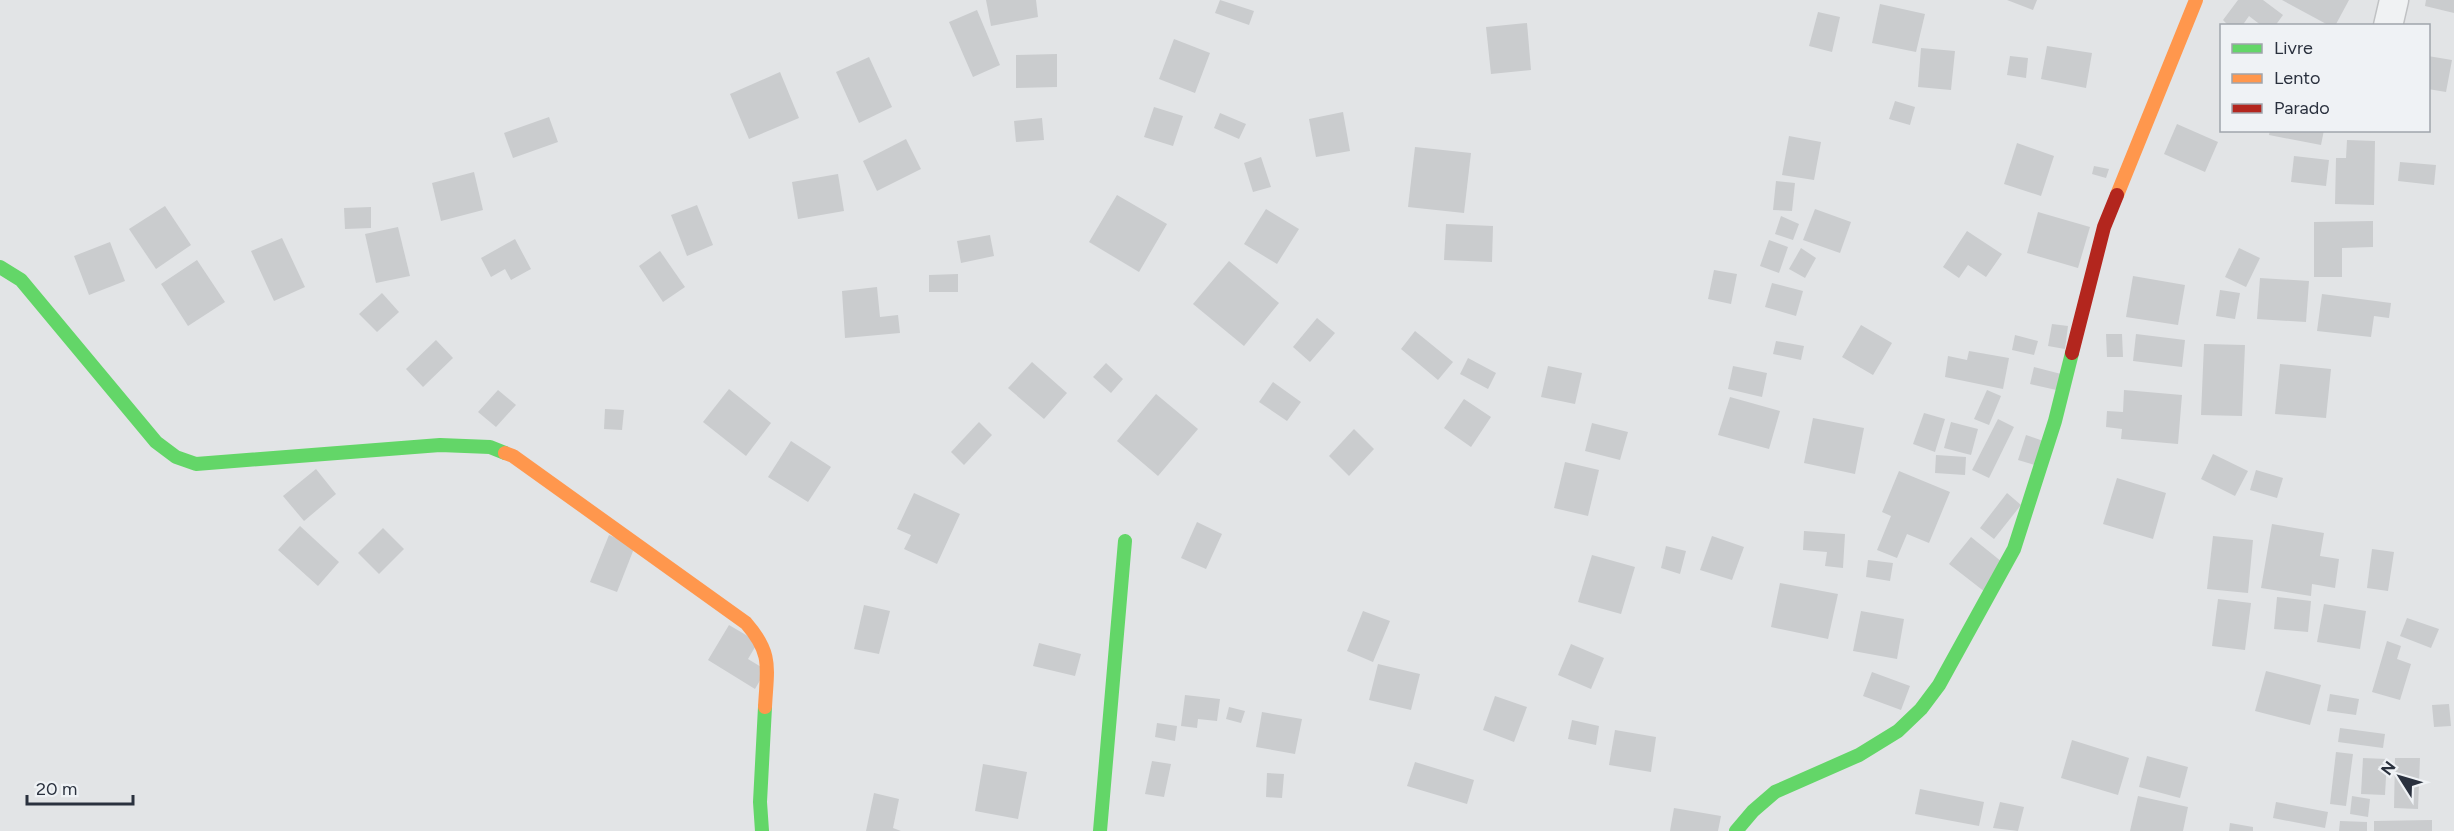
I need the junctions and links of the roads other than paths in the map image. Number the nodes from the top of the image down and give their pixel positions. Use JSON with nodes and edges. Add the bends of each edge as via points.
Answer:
{"nodes":[{"id":1,"x":2196,"y":0,"type":"edge"},
{"id":2,"x":2394,"y":0,"type":"edge"},
{"id":3,"x":2388,"y":24,"type":"edge"},
{"id":4,"x":0,"y":267,"type":"edge"},
{"id":5,"x":1125,"y":541,"type":"dead end"},
{"id":6,"x":762,"y":831,"type":"edge"},
{"id":7,"x":1100,"y":831,"type":"edge"},
{"id":8,"x":1736,"y":831,"type":"edge"}],
"edges":[{"from":1,"to":8,"type":"street","via":[[2104,227],[2055,421],[2014,549],[1921,709],[1898,731],[1859,755],[1775,792]]},
{"from":2,"to":3,"type":"street"},
{"from":4,"to":6,"type":"street","via":[[21,280],[156,442],[176,457],[196,464],[440,445],[490,447],[513,456],[746,623],[760,639],[768,659],[760,802]]},
{"from":5,"to":7,"type":"street"}]}
